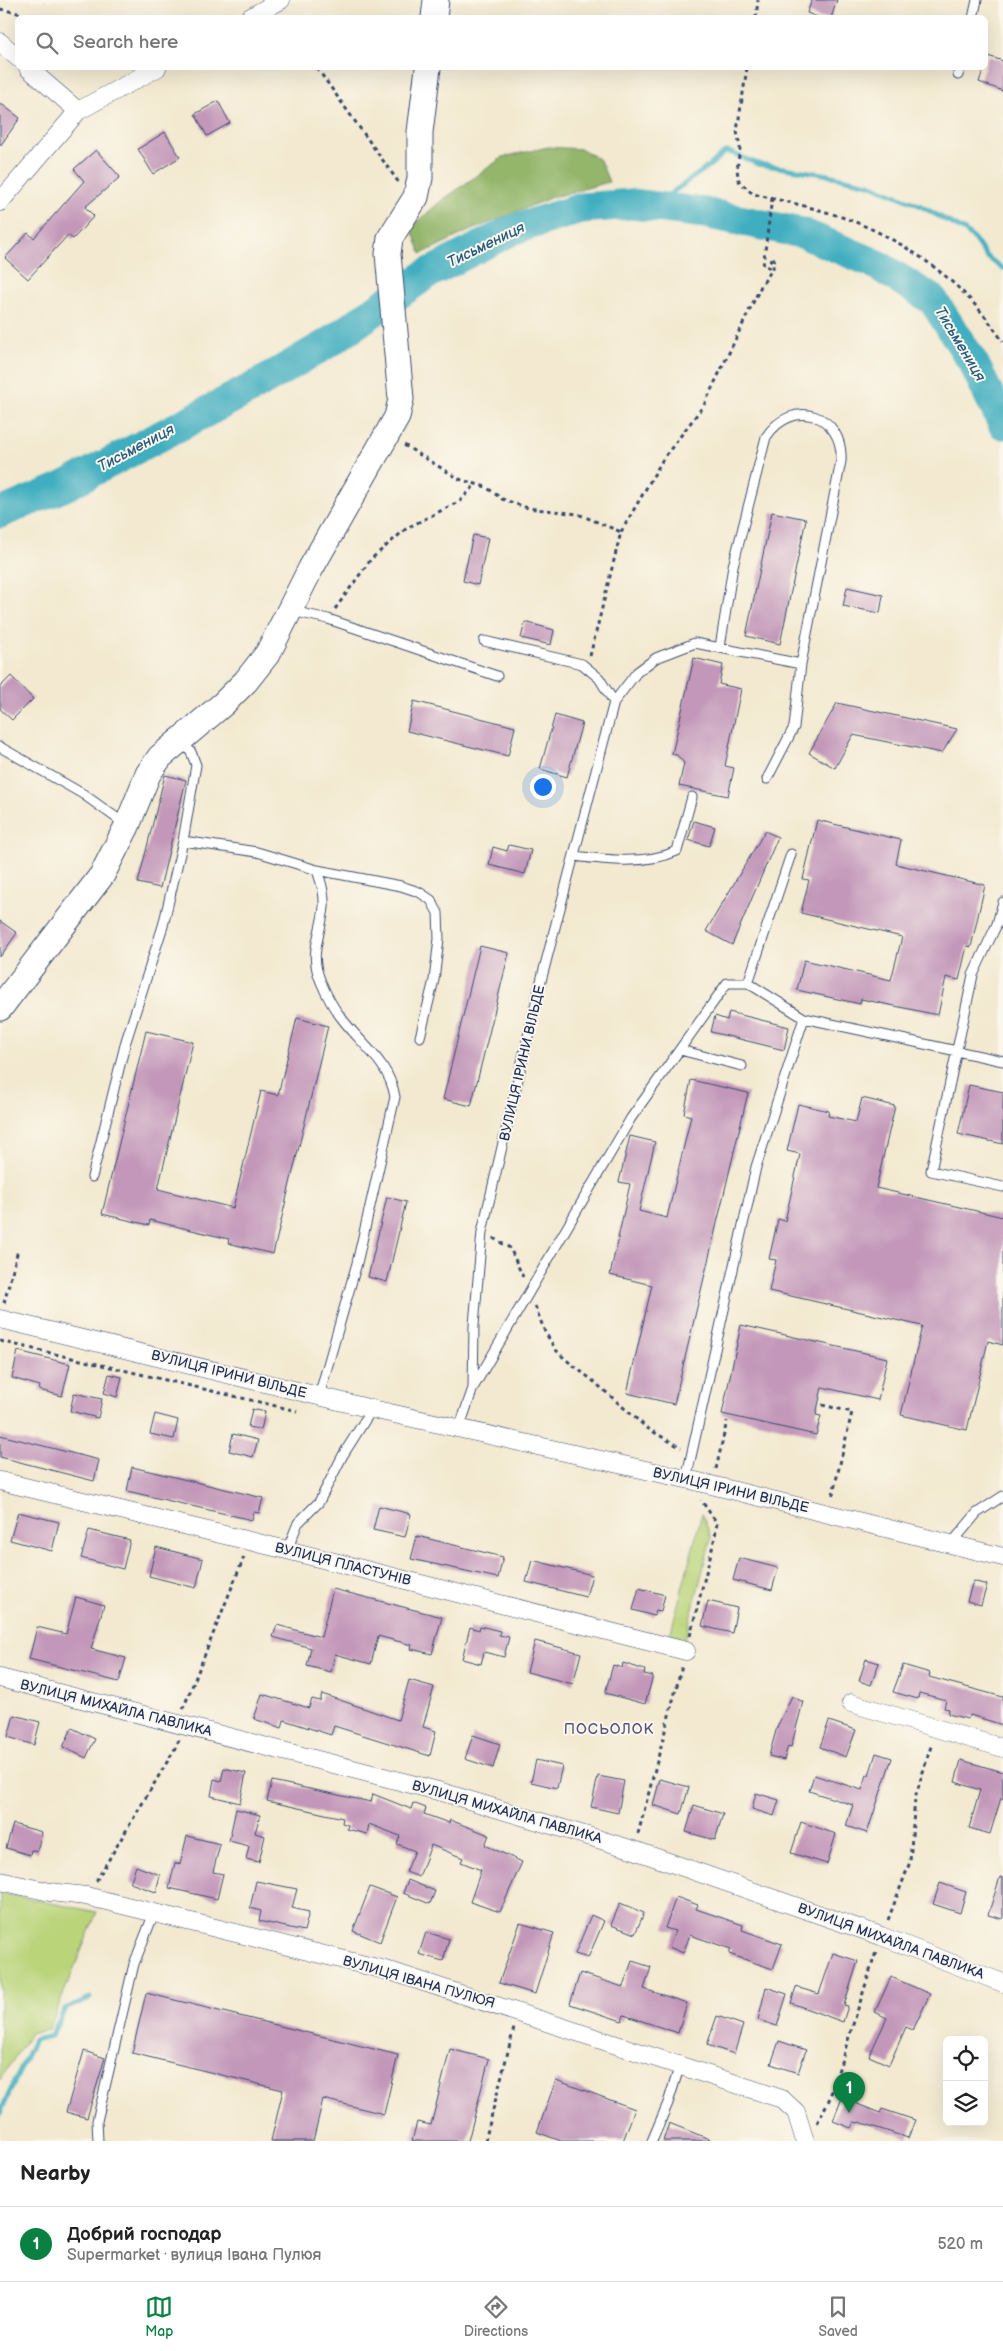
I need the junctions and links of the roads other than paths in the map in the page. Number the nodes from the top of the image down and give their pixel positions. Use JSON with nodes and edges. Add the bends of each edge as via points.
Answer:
{"nodes":[{"id":1,"x":282,"y":0,"type":"edge"},
{"id":2,"x":436,"y":0,"type":"edge"},
{"id":3,"x":977,"y":0,"type":"edge"},
{"id":4,"x":254,"y":15,"type":"edge"},
{"id":5,"x":434,"y":15,"type":"edge"},
{"id":6,"x":974,"y":15,"type":"edge"},
{"id":7,"x":0,"y":42,"type":"edge"},
{"id":8,"x":15,"y":55,"type":"edge"},
{"id":9,"x":30,"y":70,"type":"edge"},
{"id":10,"x":154,"y":70,"type":"edge"},
{"id":11,"x":428,"y":70,"type":"edge"},
{"id":12,"x":78,"y":111,"type":"junction"},
{"id":13,"x":0,"y":202,"type":"edge"},
{"id":14,"x":290,"y":611,"type":"junction"},
{"id":15,"x":484,"y":641,"type":"dead end"},
{"id":16,"x":720,"y":647,"type":"junction"},
{"id":17,"x":801,"y":664,"type":"junction"},
{"id":18,"x":497,"y":676,"type":"dead end"},
{"id":19,"x":614,"y":702,"type":"junction"},
{"id":20,"x":179,"y":739,"type":"junction"},
{"id":21,"x":0,"y":747,"type":"edge"},
{"id":22,"x":767,"y":779,"type":"dead end"},
{"id":23,"x":692,"y":796,"type":"dead end"},
{"id":24,"x":127,"y":826,"type":"junction"},
{"id":25,"x":183,"y":841,"type":"junction"},
{"id":26,"x":791,"y":854,"type":"dead end"},
{"id":27,"x":574,"y":856,"type":"junction"},
{"id":28,"x":317,"y":870,"type":"junction"},
{"id":29,"x":1003,"y":902,"type":"edge"},
{"id":30,"x":748,"y":982,"type":"junction"},
{"id":31,"x":0,"y":1008,"type":"edge"},
{"id":32,"x":804,"y":1018,"type":"junction"},
{"id":33,"x":420,"y":1037,"type":"dead end"},
{"id":34,"x":680,"y":1050,"type":"junction"},
{"id":35,"x":957,"y":1050,"type":"junction"},
{"id":36,"x":1003,"y":1061,"type":"edge"},
{"id":37,"x":742,"y":1066,"type":"dead end"},
{"id":38,"x":92,"y":1177,"type":"dead end"},
{"id":39,"x":1003,"y":1187,"type":"edge"},
{"id":40,"x":0,"y":1319,"type":"edge"},
{"id":41,"x":473,"y":1388,"type":"junction"},
{"id":42,"x":319,"y":1396,"type":"junction"},
{"id":43,"x":372,"y":1409,"type":"junction"},
{"id":44,"x":459,"y":1429,"type":"junction"},
{"id":45,"x":690,"y":1480,"type":"junction"},
{"id":46,"x":0,"y":1481,"type":"edge"},
{"id":47,"x":1003,"y":1496,"type":"edge"},
{"id":48,"x":951,"y":1544,"type":"junction"},
{"id":49,"x":287,"y":1550,"type":"junction"},
{"id":50,"x":1003,"y":1557,"type":"edge"},
{"id":51,"x":686,"y":1651,"type":"road end"},
{"id":52,"x":0,"y":1678,"type":"edge"},
{"id":53,"x":851,"y":1703,"type":"dead end"},
{"id":54,"x":1003,"y":1748,"type":"edge"},
{"id":55,"x":0,"y":1882,"type":"edge"},
{"id":56,"x":154,"y":1913,"type":"junction"},
{"id":57,"x":1003,"y":1983,"type":"edge"},
{"id":58,"x":680,"y":2065,"type":"junction"},
{"id":59,"x":98,"y":2141,"type":"edge"},
{"id":60,"x":652,"y":2141,"type":"edge"},
{"id":61,"x":805,"y":2141,"type":"edge"}],
"edges":[{"from":1,"to":4,"type":"street"},
{"from":2,"to":5,"type":"street"},
{"from":3,"to":6,"type":"lane"},
{"from":7,"to":8,"type":"street"},
{"from":9,"to":12,"type":"street"},
{"from":10,"to":12,"type":"street"},
{"from":11,"to":14,"type":"street","via":[[416,197],[394,229],[388,254],[400,399],[397,417],[332,528]]},
{"from":12,"to":13,"type":"street"},
{"from":14,"to":18,"type":"lane","via":[[328,619]]},
{"from":14,"to":20,"type":"street","via":[[268,653],[246,681]]},
{"from":15,"to":19,"type":"lane","via":[[587,666]]},
{"from":16,"to":17,"type":"lane"},
{"from":16,"to":17,"type":"lane","via":[[733,566],[766,437],[771,428],[786,417],[807,414],[828,424],[836,433],[842,452]]},
{"from":16,"to":19,"type":"lane","via":[[695,643],[656,658],[637,672]]},
{"from":17,"to":22,"type":"lane","via":[[794,727]]},
{"from":19,"to":27,"type":"lane","name":"ВУЛИЦЯ ІРИНИ ВІЛЬДЕ"},
{"from":20,"to":24,"type":"street","via":[[148,774]]},
{"from":20,"to":25,"type":"lane","via":[[196,765]]},
{"from":21,"to":24,"type":"lane","via":[[83,794]]},
{"from":23,"to":27,"type":"lane","via":[[677,851],[643,859]]},
{"from":24,"to":31,"type":"street","via":[[102,875]]},
{"from":25,"to":28,"type":"lane","via":[[257,852]]},
{"from":25,"to":38,"type":"lane","via":[[163,926],[126,1041]]},
{"from":26,"to":30,"type":"lane"},
{"from":27,"to":41,"type":"lane","name":"ВУЛИЦЯ ІРИНИ ВІЛЬДЕ","via":[[482,1232],[474,1325]]},
{"from":28,"to":33,"type":"lane","via":[[402,886],[431,900],[438,913],[439,939],[434,980]]},
{"from":28,"to":42,"type":"lane","via":[[324,906],[315,943],[317,971],[339,1015],[383,1064],[395,1097],[357,1263]]},
{"from":29,"to":35,"type":"lane","via":[[997,924],[973,975]]},
{"from":30,"to":32,"type":"lane"},
{"from":30,"to":34,"type":"lane","via":[[727,983]]},
{"from":32,"to":35,"type":"lane"},
{"from":32,"to":45,"type":"lane","via":[[756,1166],[690,1454]]},
{"from":34,"to":37,"type":"lane"},
{"from":34,"to":41,"type":"lane","via":[[631,1118]]},
{"from":35,"to":36,"type":"lane"},
{"from":35,"to":39,"type":"lane","via":[[931,1171]]},
{"from":40,"to":42,"type":"street","name":"ВУЛИЦЯ ІРИНИ ВІЛЬДЕ"},
{"from":41,"to":44,"type":"lane","name":"ВУЛИЦЯ ІРИНИ ВІЛЬДЕ"},
{"from":42,"to":43,"type":"street","name":"ВУЛИЦЯ ІРИНИ ВІЛЬДЕ"},
{"from":43,"to":44,"type":"street","name":"ВУЛИЦЯ ІРИНИ ВІЛЬДЕ"},
{"from":43,"to":49,"type":"lane","via":[[319,1502],[298,1523]]},
{"from":44,"to":45,"type":"street","name":"ВУЛИЦЯ ІРИНИ ВІЛЬДЕ"},
{"from":45,"to":48,"type":"street","name":"ВУЛИЦЯ ІРИНИ ВІЛЬДЕ"},
{"from":46,"to":49,"type":"street","name":"ВУЛИЦЯ ПЛАСТУНІВ"},
{"from":47,"to":48,"type":"lane","via":[[977,1513]]},
{"from":48,"to":50,"type":"street","name":"ВУЛИЦЯ ІРИНИ ВІЛЬДЕ"},
{"from":49,"to":51,"type":"street","name":"ВУЛИЦЯ ПЛАСТУНІВ"},
{"from":52,"to":57,"type":"street","name":"ВУЛИЦЯ МИХАЙЛА ПАВЛИКА","via":[[442,1792],[634,1850],[881,1936]]},
{"from":53,"to":54,"type":"street"},
{"from":55,"to":56,"type":"street","name":"ВУЛИЦЯ ІВАНА ПУЛЮЯ","via":[[86,1896]]},
{"from":56,"to":58,"type":"street","name":"ВУЛИЦЯ ІВАНА ПУЛЮЯ","via":[[393,1972]]},
{"from":56,"to":59,"type":"lane","via":[[134,1964],[97,2121]]},
{"from":58,"to":60,"type":"lane"},
{"from":58,"to":61,"type":"street","name":"ВУЛИЦЯ ІВАНА ПУЛЮЯ","via":[[782,2099],[796,2112]]}]}
